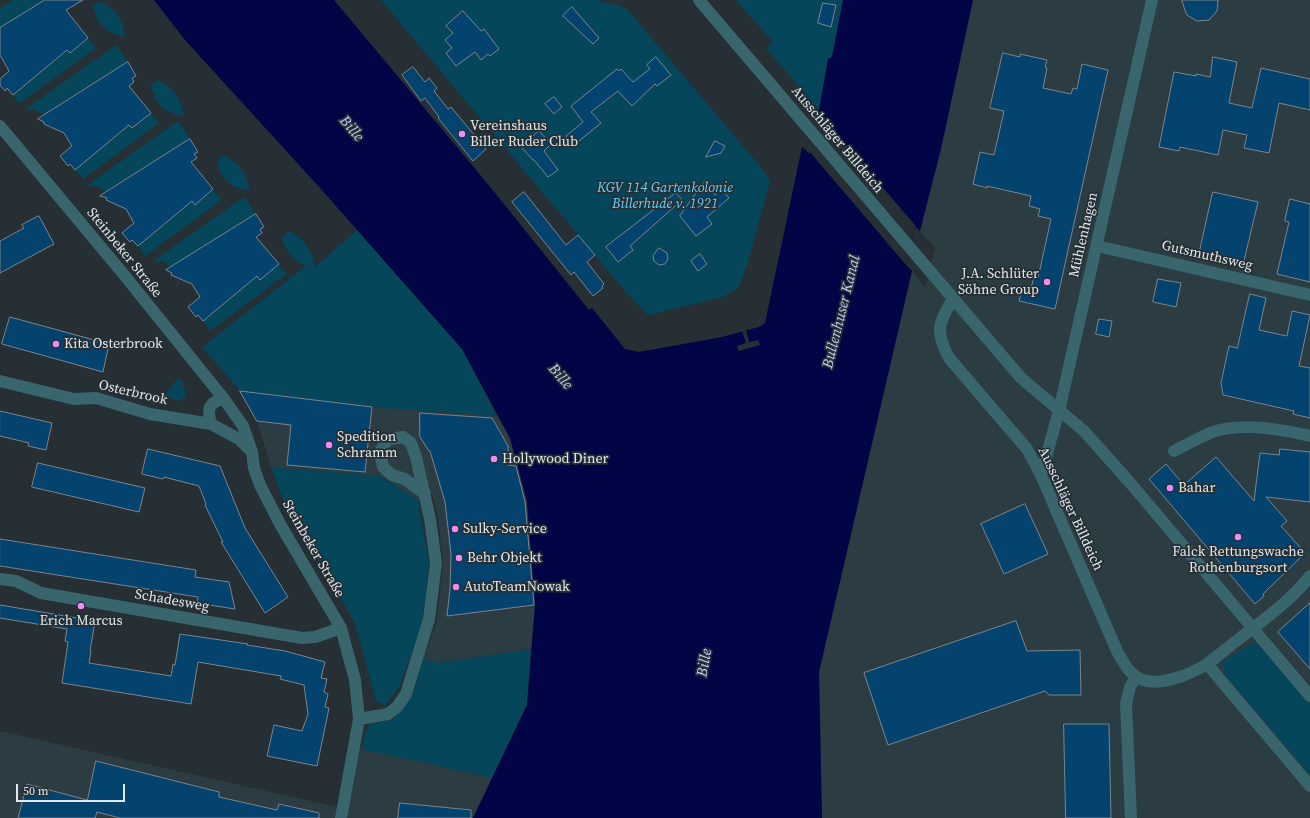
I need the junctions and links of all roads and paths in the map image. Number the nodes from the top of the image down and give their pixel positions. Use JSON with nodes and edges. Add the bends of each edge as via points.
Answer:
{"nodes":[{"id":1,"x":699,"y":0,"type":"edge"},
{"id":2,"x":1152,"y":0,"type":"edge"},
{"id":3,"x":0,"y":126,"type":"edge"},
{"id":4,"x":1097,"y":246,"type":"junction"},
{"id":5,"x":1310,"y":295,"type":"edge"},
{"id":6,"x":953,"y":299,"type":"junction"},
{"id":7,"x":0,"y":381,"type":"edge"},
{"id":8,"x":224,"y":399,"type":"junction"},
{"id":9,"x":1059,"y":411,"type":"junction"},
{"id":10,"x":211,"y":424,"type":"junction"},
{"id":11,"x":1310,"y":436,"type":"edge"},
{"id":12,"x":1174,"y":451,"type":"dead end"},
{"id":13,"x":252,"y":452,"type":"junction"},
{"id":14,"x":1041,"y":475,"type":"junction"},
{"id":15,"x":425,"y":494,"type":"junction"},
{"id":16,"x":1310,"y":576,"type":"edge"},
{"id":17,"x":0,"y":579,"type":"edge"},
{"id":18,"x":341,"y":628,"type":"junction"},
{"id":19,"x":1253,"y":628,"type":"junction"},
{"id":20,"x":1206,"y":664,"type":"junction"},
{"id":21,"x":1136,"y":677,"type":"junction"},
{"id":22,"x":1310,"y":696,"type":"edge"},
{"id":23,"x":359,"y":719,"type":"junction"},
{"id":24,"x":1310,"y":786,"type":"edge"},
{"id":25,"x":341,"y":818,"type":"edge"},
{"id":26,"x":1131,"y":818,"type":"edge"}],
"edges":[{"from":1,"to":6,"type":"street","name":"Ausschläger Billdeich"},
{"from":2,"to":4,"type":"street","name":"Mühlenhagen"},
{"from":3,"to":8,"type":"street","name":"Steinbeker Straße"},
{"from":4,"to":5,"type":"street","name":"Gutsmuthsweg"},
{"from":4,"to":9,"type":"street","name":"Mühlenhagen"},
{"from":6,"to":9,"type":"street","name":"Ausschläger Billdeich","via":[[1021,378]]},
{"from":6,"to":14,"type":"street","name":"Ausschläger Billdeich","via":[[940,325],[939,335],[943,346],[949,358],[1026,450]]},
{"from":7,"to":10,"type":"street","name":"Osterbrook","via":[[74,399],[96,398],[150,414]]},
{"from":8,"to":10,"type":"street","via":[[212,403],[209,408]]},
{"from":8,"to":13,"type":"street","name":"Steinbeker Straße","via":[[242,426]]},
{"from":9,"to":14,"type":"street","name":"Mühlenhagen"},
{"from":9,"to":19,"type":"street","name":"Ausschläger Billdeich","via":[[1084,431]]},
{"from":10,"to":13,"type":"street","name":"Osterbrook","via":[[239,439]]},
{"from":11,"to":12,"type":"street","via":[[1270,429],[1237,427],[1211,433]]},
{"from":13,"to":18,"type":"street","name":"Steinbeker Straße","via":[[260,485]]},
{"from":14,"to":21,"type":"street","name":"Ausschläger Billdeich","via":[[1117,651],[1124,665]]},
{"from":15,"to":15,"type":"street","via":[[412,443],[403,437],[390,438],[380,453],[382,467]]},
{"from":15,"to":23,"type":"street","via":[[436,563],[425,634],[406,694],[397,707],[388,714]]},
{"from":16,"to":19,"type":"street","via":[[1288,599]]},
{"from":17,"to":18,"type":"street","name":"Schadesweg","via":[[16,581],[41,593],[302,638],[315,637]]},
{"from":18,"to":23,"type":"street","name":"Steinbeker Straße","via":[[355,680]]},
{"from":19,"to":20,"type":"street"},
{"from":19,"to":22,"type":"street","name":"Ausschläger Billdeich"},
{"from":20,"to":21,"type":"street","via":[[1172,680],[1152,682]]},
{"from":20,"to":24,"type":"street"},
{"from":21,"to":26,"type":"street","via":[[1130,687],[1126,704]]},
{"from":23,"to":25,"type":"street","name":"Steinbeker Straße"}]}
